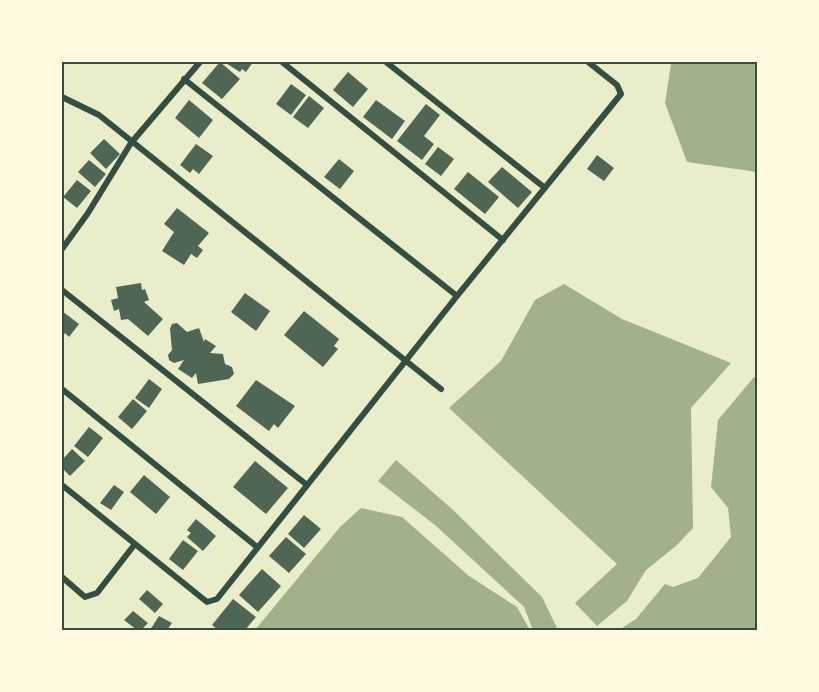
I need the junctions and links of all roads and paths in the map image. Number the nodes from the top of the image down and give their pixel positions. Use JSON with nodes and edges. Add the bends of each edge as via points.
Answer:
{"nodes":[{"id":1,"x":200,"y":62,"type":"edge"},
{"id":2,"x":282,"y":62,"type":"edge"},
{"id":3,"x":386,"y":62,"type":"edge"},
{"id":4,"x":588,"y":62,"type":"edge"},
{"id":5,"x":184,"y":79,"type":"junction"},
{"id":6,"x":62,"y":97,"type":"edge"},
{"id":7,"x":131,"y":143,"type":"junction"},
{"id":8,"x":545,"y":188,"type":"junction"},
{"id":9,"x":503,"y":240,"type":"junction"},
{"id":10,"x":62,"y":249,"type":"edge"},
{"id":11,"x":62,"y":290,"type":"edge"},
{"id":12,"x":457,"y":296,"type":"junction"},
{"id":13,"x":406,"y":361,"type":"junction"},
{"id":14,"x":62,"y":389,"type":"edge"},
{"id":15,"x":441,"y":390,"type":"dead end"},
{"id":16,"x":62,"y":485,"type":"edge"},
{"id":17,"x":307,"y":485,"type":"junction"},
{"id":18,"x":135,"y":544,"type":"junction"},
{"id":19,"x":257,"y":547,"type":"junction"},
{"id":20,"x":62,"y":577,"type":"edge"}],
"edges":[{"from":1,"to":5,"type":"street"},
{"from":2,"to":9,"type":"street"},
{"from":3,"to":8,"type":"street"},
{"from":4,"to":8,"type":"street","via":[[617,85],[621,94]]},
{"from":5,"to":7,"type":"street"},
{"from":5,"to":12,"type":"street"},
{"from":6,"to":7,"type":"street","via":[[99,115]]},
{"from":7,"to":10,"type":"street"},
{"from":7,"to":13,"type":"street"},
{"from":8,"to":9,"type":"street"},
{"from":9,"to":12,"type":"street"},
{"from":11,"to":17,"type":"street"},
{"from":12,"to":13,"type":"street"},
{"from":13,"to":15,"type":"street"},
{"from":13,"to":17,"type":"street"},
{"from":14,"to":19,"type":"street"},
{"from":16,"to":18,"type":"street"},
{"from":17,"to":19,"type":"street"},
{"from":18,"to":19,"type":"street","via":[[207,602],[217,599]]},
{"from":18,"to":20,"type":"street","via":[[97,593],[85,597]]}]}
